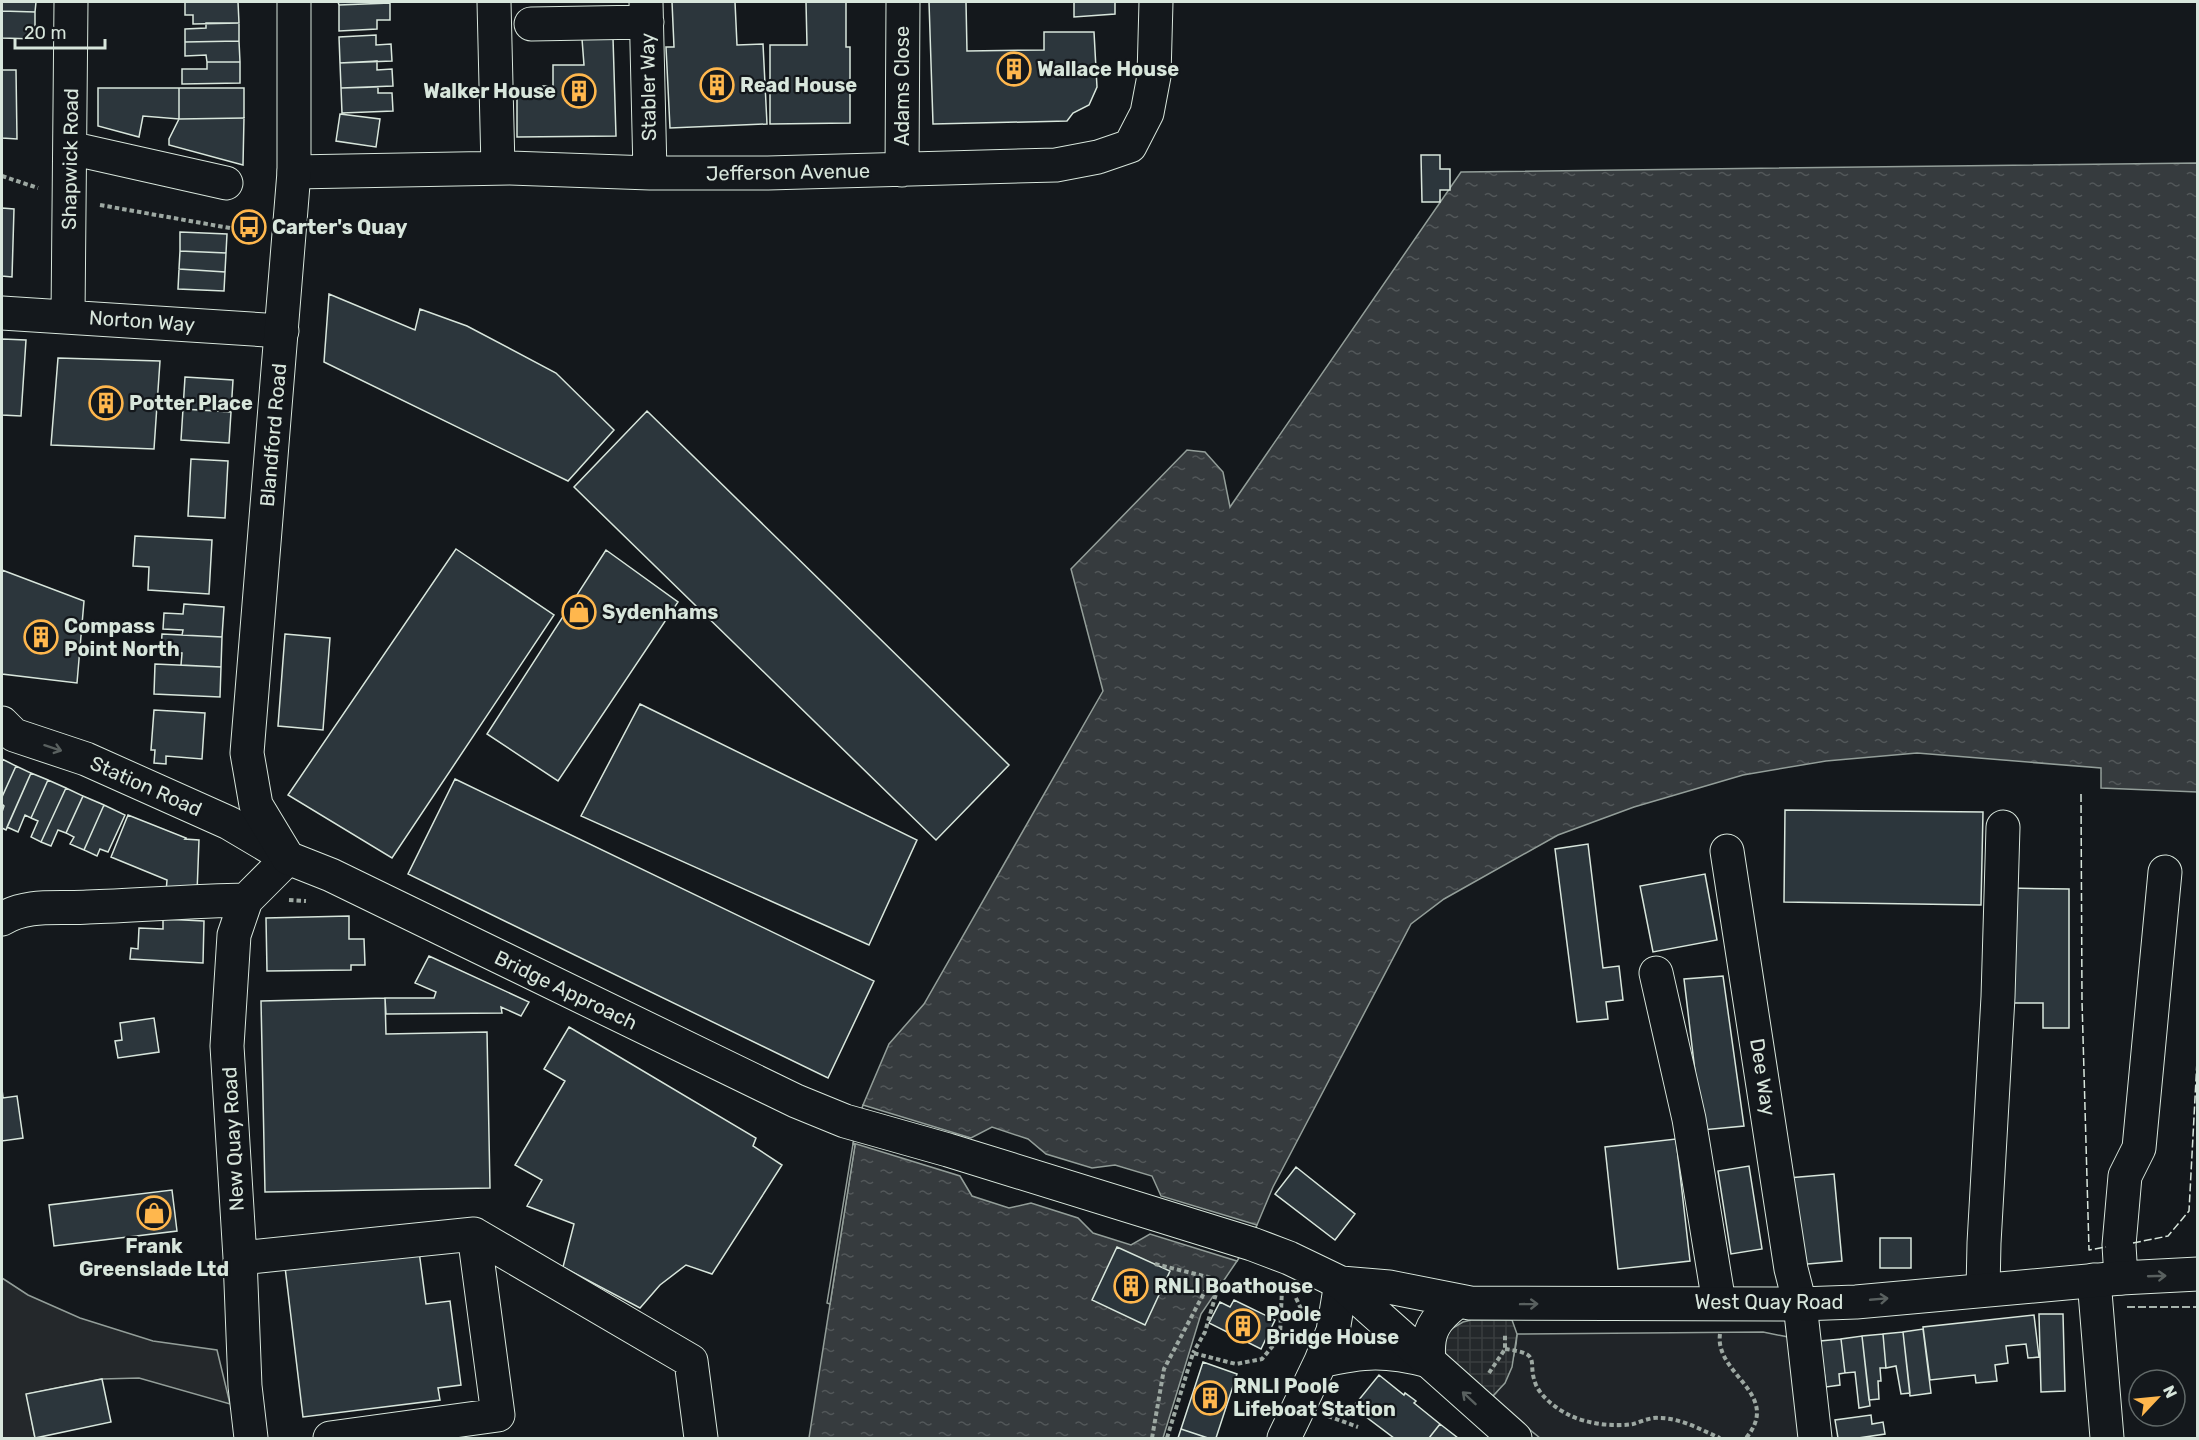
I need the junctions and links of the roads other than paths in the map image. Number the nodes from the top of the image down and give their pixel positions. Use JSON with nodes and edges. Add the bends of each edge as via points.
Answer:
{"nodes":[{"id":1,"x":71,"y":2,"type":"edge"},
{"id":2,"x":294,"y":2,"type":"edge"},
{"id":3,"x":494,"y":2,"type":"edge"},
{"id":4,"x":903,"y":2,"type":"edge"},
{"id":5,"x":1156,"y":2,"type":"edge"},
{"id":6,"x":647,"y":12,"type":"edge"},
{"id":7,"x":531,"y":24,"type":"dead end"},
{"id":8,"x":70,"y":148,"type":"junction"},
{"id":9,"x":498,"y":168,"type":"junction"},
{"id":10,"x":902,"y":170,"type":"junction"},
{"id":11,"x":294,"y":172,"type":"junction"},
{"id":12,"x":650,"y":173,"type":"junction"},
{"id":13,"x":226,"y":183,"type":"dead end"},
{"id":14,"x":2,"y":313,"type":"edge"},
{"id":15,"x":68,"y":316,"type":"junction"},
{"id":16,"x":282,"y":331,"type":"junction"},
{"id":17,"x":2,"y":723,"type":"edge"},
{"id":18,"x":2003,"y":827,"type":"dead end"},
{"id":19,"x":1727,"y":850,"type":"dead end"},
{"id":20,"x":288,"y":858,"type":"junction"},
{"id":21,"x":2165,"y":872,"type":"dead end"},
{"id":22,"x":246,"y":900,"type":"junction"},
{"id":23,"x":2,"y":919,"type":"edge"},
{"id":24,"x":1656,"y":973,"type":"dead end"},
{"id":25,"x":474,"y":1234,"type":"junction"},
{"id":26,"x":240,"y":1258,"type":"junction"},
{"id":27,"x":2198,"y":1274,"type":"edge"},
{"id":28,"x":2108,"y":1279,"type":"junction"},
{"id":29,"x":1341,"y":1283,"type":"junction"},
{"id":30,"x":1983,"y":1290,"type":"junction"},
{"id":31,"x":1457,"y":1302,"type":"junction"},
{"id":32,"x":1719,"y":1303,"type":"junction"},
{"id":33,"x":1800,"y":1304,"type":"junction"},
{"id":34,"x":1321,"y":1361,"type":"junction"},
{"id":35,"x":1429,"y":1361,"type":"junction"},
{"id":36,"x":250,"y":1438,"type":"edge"},
{"id":37,"x":330,"y":1438,"type":"edge"},
{"id":38,"x":701,"y":1438,"type":"edge"},
{"id":39,"x":1284,"y":1438,"type":"edge"},
{"id":40,"x":1515,"y":1438,"type":"edge"},
{"id":41,"x":1815,"y":1438,"type":"edge"},
{"id":42,"x":2107,"y":1438,"type":"edge"}],
"edges":[{"from":1,"to":8,"type":"main road","name":"Shapwick Road"},
{"from":2,"to":11,"type":"main road","name":"Blandford Road"},
{"from":3,"to":9,"type":"main road"},
{"from":4,"to":10,"type":"main road","name":"Adams Close"},
{"from":5,"to":10,"type":"main road","name":"Jefferson Avenue","via":[[1154,76],[1147,113],[1130,146],[1056,165]]},
{"from":6,"to":7,"type":"main road"},
{"from":6,"to":12,"type":"main road","name":"Stabler Way"},
{"from":8,"to":13,"type":"main road"},
{"from":8,"to":15,"type":"main road","name":"Shapwick Road"},
{"from":9,"to":11,"type":"main road","name":"Jefferson Avenue"},
{"from":9,"to":12,"type":"main road","name":"Jefferson Avenue"},
{"from":10,"to":12,"type":"main road","name":"Jefferson Avenue"},
{"from":11,"to":16,"type":"main road","name":"Blandford Road"},
{"from":14,"to":15,"type":"main road","name":"Norton Way"},
{"from":15,"to":16,"type":"main road","name":"Norton Way"},
{"from":16,"to":20,"type":"main road","name":"Blandford Road","via":[[247,753],[256,805]]},
{"from":17,"to":20,"type":"main road","name":"Station Road","one_way":true,"via":[[14,735],[86,759],[229,823]]},
{"from":18,"to":30,"type":"main road"},
{"from":19,"to":33,"type":"main road","name":"Dee Way","via":[[1791,1269]]},
{"from":20,"to":22,"type":"main road","name":"New Quay Road"},
{"from":20,"to":29,"type":"main road","name":"Bridge Approach","via":[[845,1121],[1252,1244]]},
{"from":21,"to":28,"type":"main road","via":[[2139,1148],[2125,1176],[2120,1245]]},
{"from":22,"to":23,"type":"main road","via":[[27,908]]},
{"from":22,"to":26,"type":"main road","name":"New Quay Road","via":[[234,935],[227,1046]]},
{"from":24,"to":32,"type":"main road","via":[[1689,1119]]},
{"from":25,"to":26,"type":"main road"},
{"from":25,"to":37,"type":"main road","via":[[498,1415]]},
{"from":25,"to":38,"type":"main road","via":[[691,1361]]},
{"from":26,"to":36,"type":"main road","name":"New Quay Road"},
{"from":28,"to":27,"type":"main road","name":"West Quay Road","one_way":true},
{"from":28,"to":30,"type":"main road","name":"West Quay Road"},
{"from":28,"to":42,"type":"main road"},
{"from":29,"to":31,"type":"main road","name":"West Quay Road","via":[[1389,1287]]},
{"from":29,"to":34,"type":"main road","via":[[1333,1331]]},
{"from":29,"to":35,"type":"main road"},
{"from":33,"to":30,"type":"main road","name":"West Quay Road","one_way":true},
{"from":31,"to":32,"type":"main road","name":"West Quay Road","one_way":true},
{"from":31,"to":35,"type":"main road","via":[[1441,1314],[1432,1330]]},
{"from":32,"to":33,"type":"main road","name":"West Quay Road"},
{"from":33,"to":41,"type":"main road","name":"Dee Way"},
{"from":34,"to":35,"type":"main road","via":[[1381,1352]]},
{"from":34,"to":39,"type":"main road"},
{"from":40,"to":35,"type":"main road","one_way":true}]}
